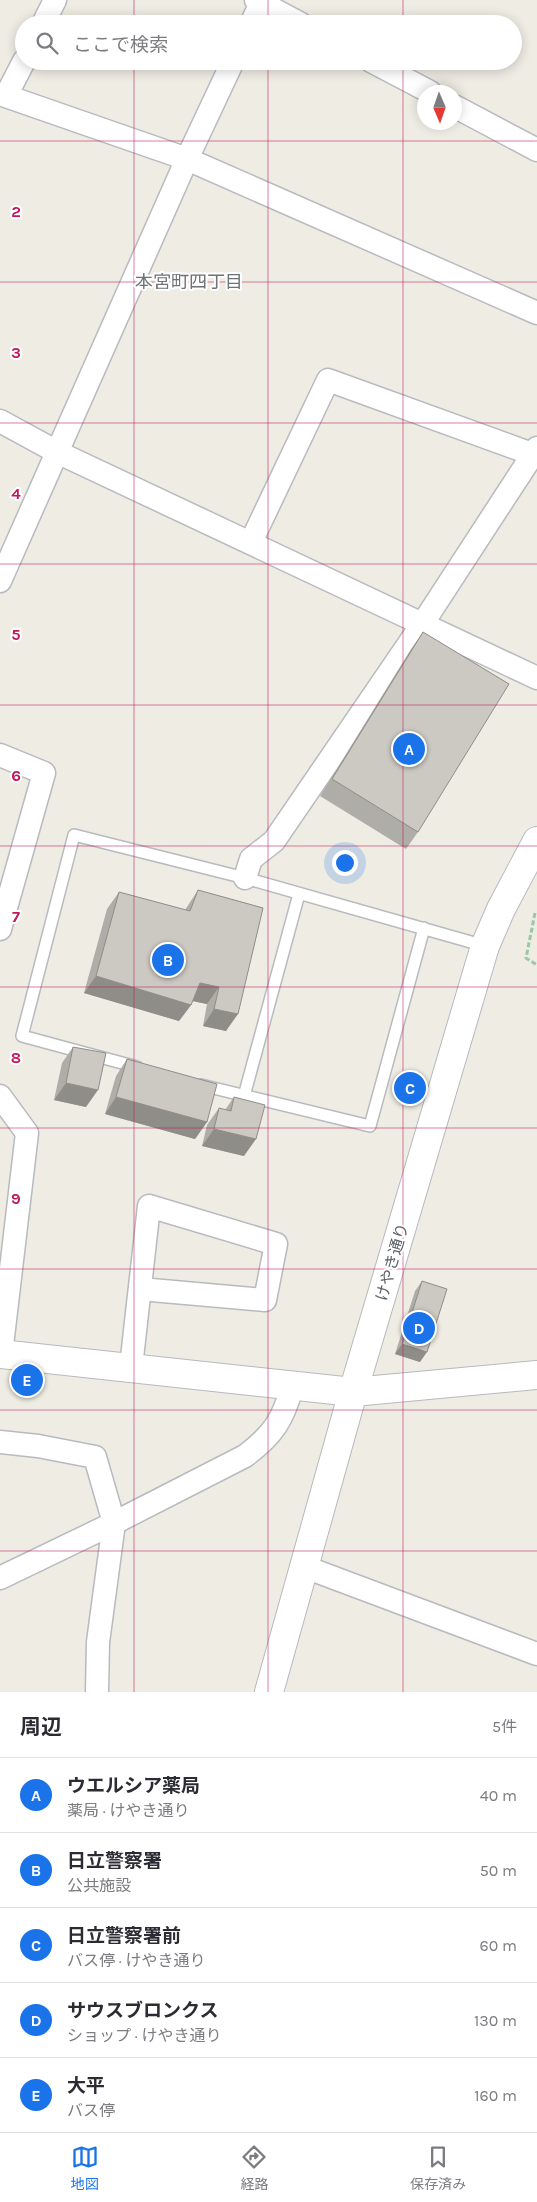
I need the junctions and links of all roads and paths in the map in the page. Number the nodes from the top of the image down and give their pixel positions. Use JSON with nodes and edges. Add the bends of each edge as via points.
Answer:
{"nodes":[{"id":1,"x":55,"y":0,"type":"edge"},
{"id":2,"x":259,"y":1,"type":"edge"},
{"id":3,"x":48,"y":15,"type":"edge"},
{"id":4,"x":254,"y":15,"type":"edge"},
{"id":5,"x":285,"y":15,"type":"edge"},
{"id":6,"x":18,"y":70,"type":"edge"},
{"id":7,"x":229,"y":70,"type":"edge"},
{"id":8,"x":388,"y":70,"type":"edge"},
{"id":9,"x":417,"y":85,"type":"edge"},
{"id":10,"x":3,"y":95,"type":"edge"},
{"id":11,"x":462,"y":110,"type":"edge"},
{"id":12,"x":537,"y":150,"type":"edge"},
{"id":13,"x":186,"y":159,"type":"junction"},
{"id":14,"x":537,"y":313,"type":"edge"},
{"id":15,"x":0,"y":421,"type":"edge"},
{"id":16,"x":535,"y":451,"type":"edge"},
{"id":17,"x":57,"y":452,"type":"junction"},
{"id":18,"x":251,"y":542,"type":"junction"},
{"id":19,"x":0,"y":580,"type":"edge"},
{"id":20,"x":423,"y":623,"type":"junction"},
{"id":21,"x":537,"y":678,"type":"edge"},
{"id":22,"x":0,"y":755,"type":"edge"},
{"id":23,"x":537,"y":840,"type":"edge"},
{"id":24,"x":244,"y":878,"type":"junction"},
{"id":25,"x":299,"y":894,"type":"junction"},
{"id":26,"x":534,"y":913,"type":"dead end"},
{"id":27,"x":424,"y":928,"type":"junction"},
{"id":28,"x":0,"y":929,"type":"edge"},
{"id":29,"x":486,"y":946,"type":"junction"},
{"id":30,"x":537,"y":965,"type":"edge"},
{"id":31,"x":152,"y":1071,"type":"edge"},
{"id":32,"x":189,"y":1081,"type":"edge"},
{"id":33,"x":0,"y":1096,"type":"edge"},
{"id":34,"x":244,"y":1096,"type":"junction"},
{"id":35,"x":9,"y":1211,"type":"edge"},
{"id":36,"x":140,"y":1289,"type":"junction"},
{"id":37,"x":0,"y":1354,"type":"edge"},
{"id":38,"x":131,"y":1367,"type":"junction"},
{"id":39,"x":537,"y":1375,"type":"edge"},
{"id":40,"x":292,"y":1387,"type":"junction"},
{"id":41,"x":353,"y":1392,"type":"junction"},
{"id":42,"x":0,"y":1442,"type":"edge"},
{"id":43,"x":114,"y":1523,"type":"junction"},
{"id":44,"x":305,"y":1567,"type":"junction"},
{"id":45,"x":0,"y":1578,"type":"edge"},
{"id":46,"x":537,"y":1654,"type":"edge"},
{"id":47,"x":97,"y":1692,"type":"edge"},
{"id":48,"x":269,"y":1692,"type":"edge"}],
"edges":[{"from":1,"to":3,"type":"street"},
{"from":2,"to":4,"type":"street"},
{"from":2,"to":5,"type":"street"},
{"from":6,"to":10,"type":"street"},
{"from":7,"to":13,"type":"street"},
{"from":8,"to":9,"type":"street"},
{"from":10,"to":13,"type":"street"},
{"from":11,"to":12,"type":"street"},
{"from":13,"to":14,"type":"street"},
{"from":13,"to":17,"type":"street"},
{"from":15,"to":17,"type":"street"},
{"from":16,"to":18,"type":"street","via":[[328,380]]},
{"from":16,"to":20,"type":"street"},
{"from":17,"to":18,"type":"street"},
{"from":17,"to":19,"type":"street"},
{"from":18,"to":20,"type":"street"},
{"from":20,"to":21,"type":"street"},
{"from":20,"to":24,"type":"street","via":[[274,841],[251,859]]},
{"from":22,"to":28,"type":"street","via":[[44,773]]},
{"from":23,"to":29,"type":"street","name":"けやき通り","via":[[501,909]]},
{"from":24,"to":25,"type":"lane"},
{"from":24,"to":31,"type":"lane","via":[[74,835],[22,1036]]},
{"from":25,"to":27,"type":"lane"},
{"from":25,"to":34,"type":"lane"},
{"from":26,"to":30,"type":"path","via":[[526,958]]},
{"from":27,"to":29,"type":"lane"},
{"from":27,"to":34,"type":"lane","via":[[370,1126]]},
{"from":29,"to":41,"type":"street","name":"けやき通り"},
{"from":32,"to":34,"type":"lane"},
{"from":33,"to":35,"type":"street","via":[[28,1133]]},
{"from":35,"to":37,"type":"street"},
{"from":36,"to":36,"type":"street","via":[[149,1206],[276,1244],[265,1300]]},
{"from":36,"to":38,"type":"street"},
{"from":37,"to":38,"type":"street"},
{"from":38,"to":40,"type":"street"},
{"from":39,"to":41,"type":"street"},
{"from":40,"to":41,"type":"street"},
{"from":40,"to":43,"type":"street","via":[[279,1422],[264,1442],[245,1456]]},
{"from":41,"to":44,"type":"street","name":"けやき通り"},
{"from":42,"to":43,"type":"street","via":[[95,1457]]},
{"from":43,"to":45,"type":"street"},
{"from":43,"to":47,"type":"street","via":[[98,1642]]},
{"from":44,"to":46,"type":"street"},
{"from":44,"to":48,"type":"street","name":"けやき通り"}]}
